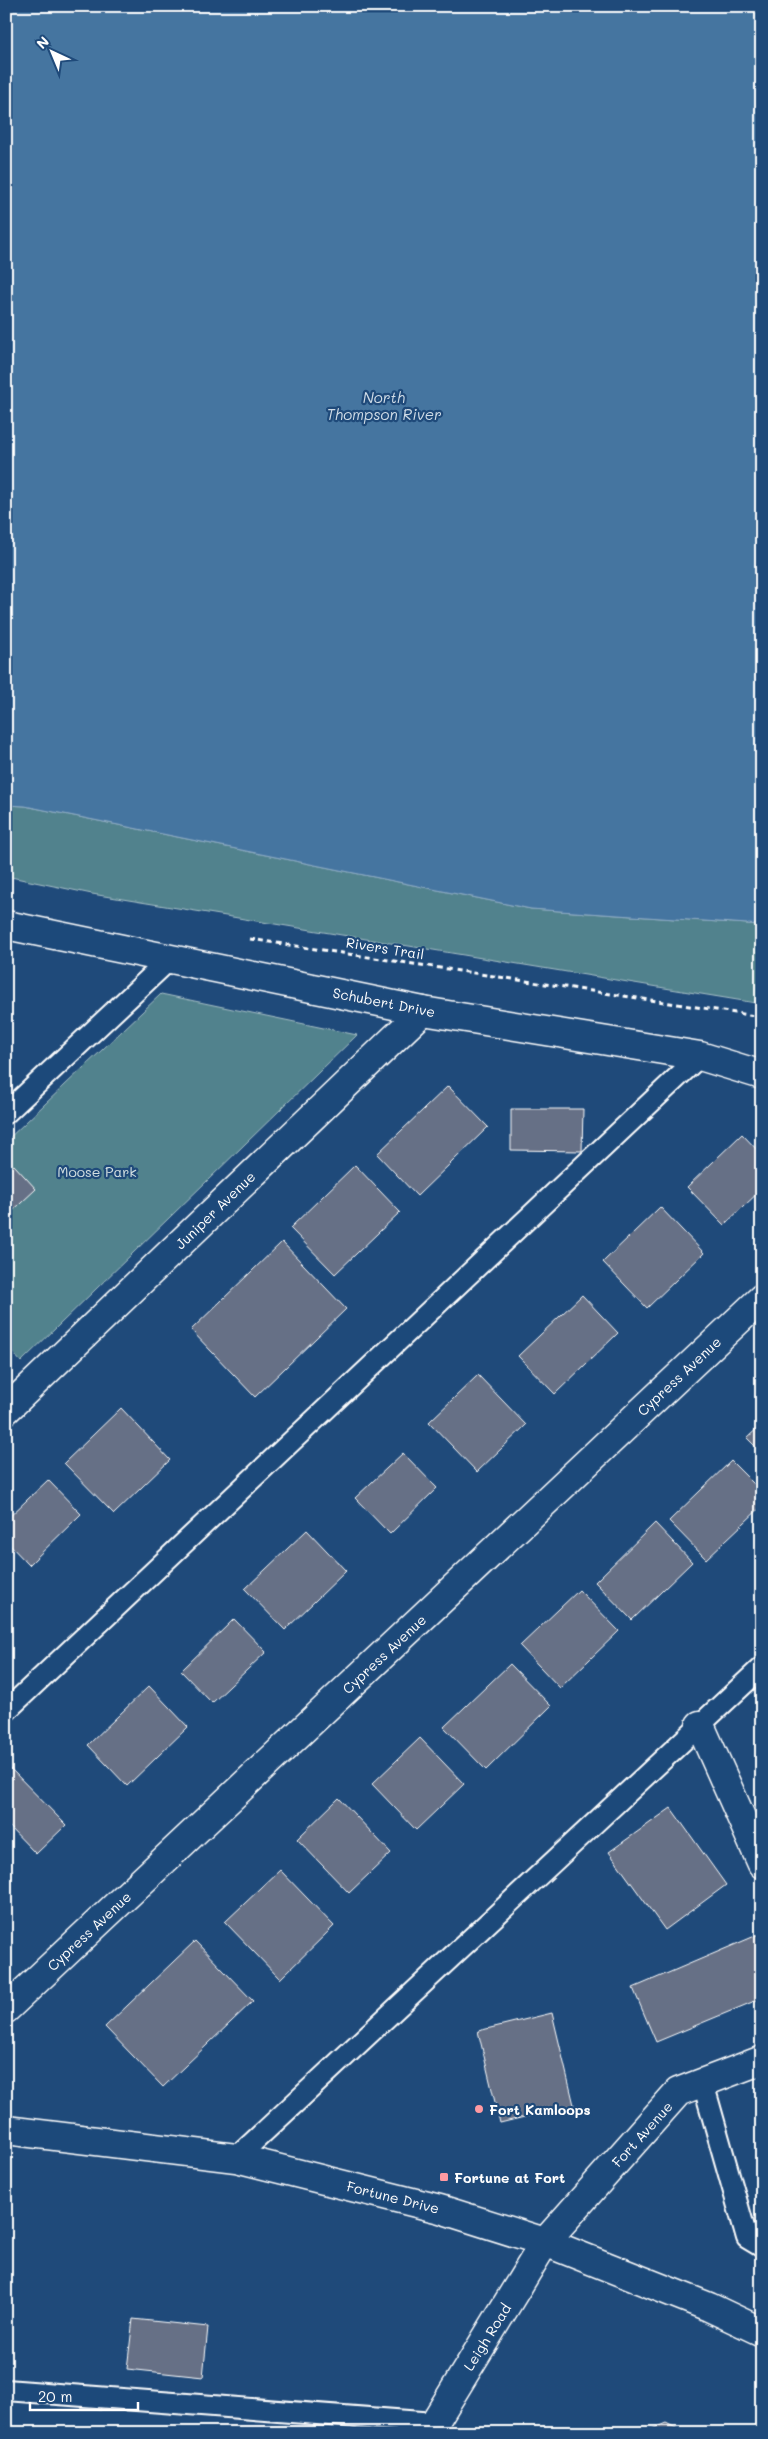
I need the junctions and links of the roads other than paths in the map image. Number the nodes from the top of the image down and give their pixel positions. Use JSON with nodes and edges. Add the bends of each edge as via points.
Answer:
{"nodes":[{"id":1,"x":6,"y":926,"type":"edge"},
{"id":2,"x":170,"y":959,"type":"junction"},
{"id":3,"x":423,"y":1011,"type":"junction"},
{"id":4,"x":700,"y":1056,"type":"junction"},
{"id":5,"x":762,"y":1075,"type":"edge"},
{"id":6,"x":6,"y":1113,"type":"edge"},
{"id":7,"x":762,"y":1298,"type":"edge"},
{"id":8,"x":6,"y":1410,"type":"edge"},
{"id":9,"x":762,"y":1666,"type":"edge"},
{"id":10,"x":6,"y":1711,"type":"edge"},
{"id":11,"x":700,"y":1725,"type":"junction"},
{"id":12,"x":762,"y":1864,"type":"edge"},
{"id":13,"x":6,"y":2009,"type":"edge"},
{"id":14,"x":762,"y":2060,"type":"edge"},
{"id":15,"x":703,"y":2083,"type":"junction"},
{"id":16,"x":6,"y":2130,"type":"edge"},
{"id":17,"x":236,"y":2158,"type":"junction"},
{"id":18,"x":545,"y":2242,"type":"junction"},
{"id":19,"x":762,"y":2247,"type":"edge"},
{"id":20,"x":762,"y":2332,"type":"edge"},
{"id":21,"x":6,"y":2390,"type":"edge"},
{"id":22,"x":431,"y":2428,"type":"edge"}],
"edges":[{"from":1,"to":2,"type":"street","name":"Schubert Drive"},
{"from":2,"to":3,"type":"street","name":"Schubert Drive"},
{"from":2,"to":6,"type":"lane"},
{"from":3,"to":4,"type":"street","name":"Schubert Drive"},
{"from":3,"to":8,"type":"street","name":"Juniper Avenue"},
{"from":4,"to":5,"type":"street","name":"Schubert Drive"},
{"from":4,"to":10,"type":"lane"},
{"from":7,"to":13,"type":"street","name":"Cypress Avenue"},
{"from":9,"to":11,"type":"lane"},
{"from":11,"to":12,"type":"street"},
{"from":11,"to":17,"type":"lane"},
{"from":14,"to":15,"type":"street","name":"Fort Avenue"},
{"from":15,"to":18,"type":"street","name":"Fort Avenue","via":[[678,2092]]},
{"from":15,"to":19,"type":"lane","via":[[747,2238]]},
{"from":16,"to":17,"type":"street","name":"Fortune Drive"},
{"from":17,"to":18,"type":"street","name":"Fortune Drive","via":[[440,2209]]},
{"from":18,"to":20,"type":"street","name":"Fortune Drive","via":[[709,2307]]},
{"from":18,"to":22,"type":"street","name":"Leigh Road"},
{"from":21,"to":22,"type":"lane"}]}
